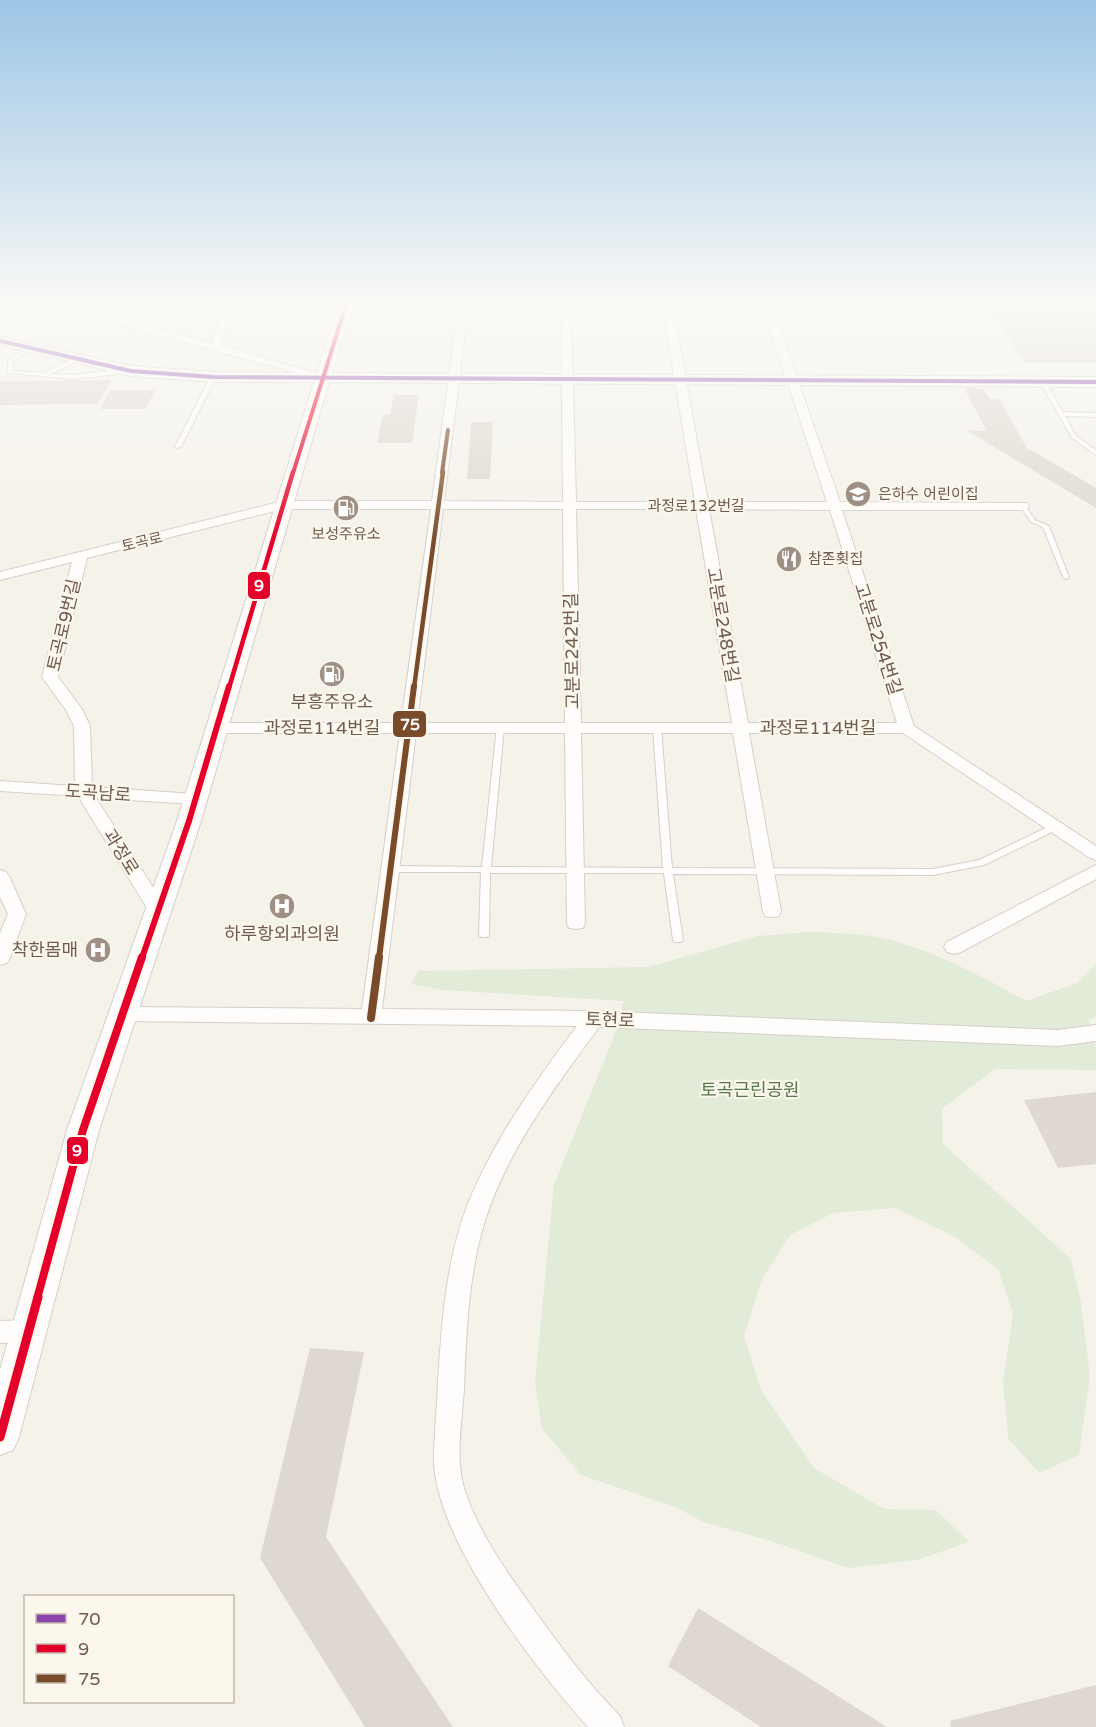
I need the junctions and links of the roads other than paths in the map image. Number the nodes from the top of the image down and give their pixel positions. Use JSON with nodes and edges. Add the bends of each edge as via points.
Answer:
{"nodes":[{"id":1,"x":1043,"y":382,"type":"edge"},
{"id":2,"x":210,"y":383,"type":"edge"},
{"id":3,"x":322,"y":383,"type":"edge"},
{"id":4,"x":454,"y":383,"type":"edge"},
{"id":5,"x":567,"y":383,"type":"edge"},
{"id":6,"x":681,"y":383,"type":"edge"},
{"id":7,"x":795,"y":383,"type":"edge"},
{"id":8,"x":1061,"y":414,"type":"junction"},
{"id":9,"x":1096,"y":415,"type":"edge"},
{"id":10,"x":178,"y":447,"type":"dead end"},
{"id":11,"x":1096,"y":453,"type":"edge"},
{"id":12,"x":283,"y":505,"type":"junction"},
{"id":13,"x":438,"y":506,"type":"junction"},
{"id":14,"x":569,"y":506,"type":"junction"},
{"id":15,"x":703,"y":506,"type":"junction"},
{"id":16,"x":835,"y":506,"type":"junction"},
{"id":17,"x":1023,"y":506,"type":"joint"},
{"id":18,"x":80,"y":558,"type":"junction"},
{"id":19,"x":0,"y":576,"type":"edge"},
{"id":20,"x":1066,"y":577,"type":"dead end"},
{"id":21,"x":216,"y":728,"type":"junction"},
{"id":22,"x":409,"y":728,"type":"junction"},
{"id":23,"x":500,"y":728,"type":"junction"},
{"id":24,"x":573,"y":728,"type":"junction"},
{"id":25,"x":657,"y":728,"type":"junction"},
{"id":26,"x":741,"y":728,"type":"junction"},
{"id":27,"x":907,"y":728,"type":"junction"},
{"id":28,"x":0,"y":786,"type":"edge"},
{"id":29,"x":84,"y":792,"type":"junction"},
{"id":30,"x":195,"y":799,"type":"junction"},
{"id":31,"x":1055,"y":827,"type":"junction"},
{"id":32,"x":1096,"y":854,"type":"edge"},
{"id":33,"x":390,"y":869,"type":"junction"},
{"id":34,"x":486,"y":869,"type":"junction"},
{"id":35,"x":575,"y":870,"type":"junction"},
{"id":36,"x":669,"y":870,"type":"junction"},
{"id":37,"x":765,"y":870,"type":"junction"},
{"id":38,"x":1096,"y":871,"type":"edge"},
{"id":39,"x":0,"y":876,"type":"edge"},
{"id":40,"x":159,"y":911,"type":"junction"},
{"id":41,"x":772,"y":911,"type":"dead end"},
{"id":42,"x":576,"y":923,"type":"dead end"},
{"id":43,"x":484,"y":935,"type":"dead end"},
{"id":44,"x":678,"y":940,"type":"dead end"},
{"id":45,"x":954,"y":947,"type":"dead end"},
{"id":46,"x":0,"y":958,"type":"edge"},
{"id":47,"x":123,"y":1014,"type":"junction"},
{"id":48,"x":371,"y":1018,"type":"junction"},
{"id":49,"x":594,"y":1019,"type":"junction"},
{"id":50,"x":1096,"y":1033,"type":"edge"},
{"id":51,"x":28,"y":1331,"type":"junction"},
{"id":52,"x":0,"y":1332,"type":"edge"},
{"id":53,"x":0,"y":1437,"type":"edge"},
{"id":54,"x":609,"y":1727,"type":"edge"}],
"edges":[{"from":1,"to":8,"type":"lane"},
{"from":2,"to":10,"type":"lane"},
{"from":3,"to":12,"type":"main road"},
{"from":4,"to":13,"type":"street"},
{"from":5,"to":14,"type":"street","name":"고분로242번길"},
{"from":6,"to":15,"type":"street","name":"고분로248번길"},
{"from":7,"to":16,"type":"street","name":"고분로254번길"},
{"from":8,"to":9,"type":"lane"},
{"from":8,"to":11,"type":"lane","via":[[1077,441]]},
{"from":12,"to":13,"type":"street","name":"과정로132번길"},
{"from":12,"to":18,"type":"street","name":"토곡로"},
{"from":12,"to":21,"type":"main road"},
{"from":13,"to":14,"type":"street","name":"과정로132번길"},
{"from":13,"to":22,"type":"street"},
{"from":14,"to":15,"type":"street","name":"과정로132번길"},
{"from":14,"to":24,"type":"street","name":"고분로242번길"},
{"from":15,"to":16,"type":"street","name":"과정로132번길"},
{"from":15,"to":26,"type":"street","name":"고분로248번길"},
{"from":16,"to":17,"type":"street","name":"과정로132번길"},
{"from":16,"to":27,"type":"street","name":"고분로254번길"},
{"from":17,"to":20,"type":"lane","name":"과정로132번길","via":[[1034,521],[1046,526]]},
{"from":18,"to":19,"type":"street","name":"토곡로"},
{"from":18,"to":29,"type":"street","name":"토곡로9번길","via":[[50,677],[82,726]]},
{"from":21,"to":22,"type":"street","name":"과정로114번길"},
{"from":21,"to":30,"type":"main road"},
{"from":22,"to":23,"type":"street","name":"과정로114번길"},
{"from":22,"to":33,"type":"street"},
{"from":23,"to":24,"type":"street","name":"과정로114번길"},
{"from":23,"to":34,"type":"lane"},
{"from":24,"to":25,"type":"street","name":"과정로114번길"},
{"from":24,"to":35,"type":"street","name":"고분로242번길"},
{"from":25,"to":26,"type":"street","name":"과정로114번길"},
{"from":25,"to":36,"type":"lane"},
{"from":26,"to":27,"type":"street","name":"과정로114번길"},
{"from":26,"to":37,"type":"street","name":"고분로248번길"},
{"from":27,"to":31,"type":"street"},
{"from":28,"to":29,"type":"street","name":"도곡남로"},
{"from":29,"to":30,"type":"street","name":"도곡남로"},
{"from":29,"to":40,"type":"street","name":"과정로"},
{"from":30,"to":40,"type":"main road"},
{"from":31,"to":32,"type":"street"},
{"from":31,"to":37,"type":"lane","via":[[981,863],[933,873]]},
{"from":33,"to":34,"type":"lane"},
{"from":33,"to":48,"type":"street"},
{"from":34,"to":35,"type":"lane"},
{"from":34,"to":43,"type":"lane"},
{"from":35,"to":36,"type":"lane"},
{"from":35,"to":42,"type":"street","name":"고분로242번길"},
{"from":36,"to":37,"type":"lane"},
{"from":36,"to":44,"type":"lane"},
{"from":37,"to":41,"type":"street","name":"고분로248번길"},
{"from":38,"to":45,"type":"street"},
{"from":39,"to":46,"type":"street","via":[[17,914]]},
{"from":40,"to":47,"type":"main road"},
{"from":47,"to":48,"type":"street","name":"토현로"},
{"from":47,"to":51,"type":"main road","via":[[83,1130]]},
{"from":48,"to":49,"type":"street","name":"토현로"},
{"from":49,"to":50,"type":"street","name":"토현로","via":[[1058,1038]]},
{"from":49,"to":54,"type":"street","via":[[539,1093],[490,1182],[471,1230],[454,1342],[448,1458],[449,1483],[456,1504],[490,1574],[569,1682]]},
{"from":51,"to":52,"type":"street"},
{"from":51,"to":53,"type":"main road"}]}
